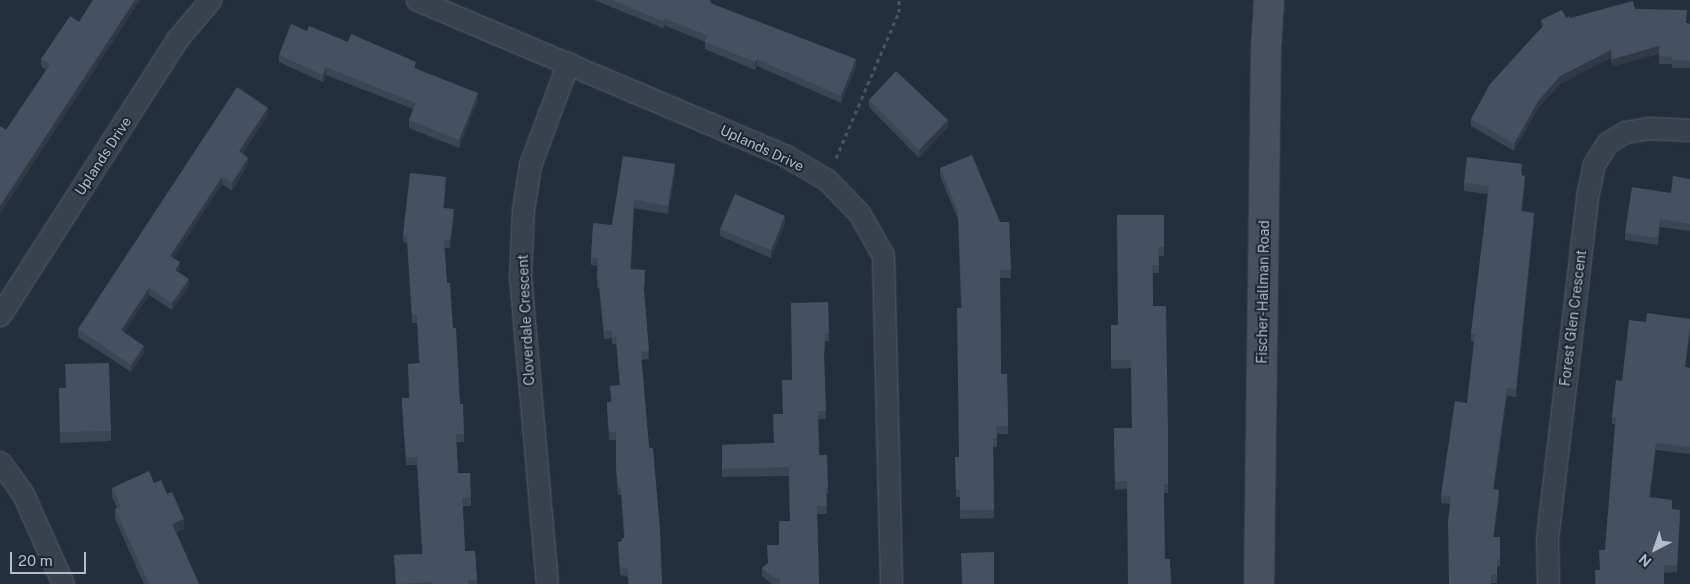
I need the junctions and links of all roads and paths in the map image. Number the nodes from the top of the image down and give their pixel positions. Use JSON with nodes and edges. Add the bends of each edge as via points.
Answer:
{"nodes":[{"id":1,"x":210,"y":0,"type":"edge"},
{"id":2,"x":417,"y":0,"type":"edge"},
{"id":3,"x":899,"y":0,"type":"edge"},
{"id":4,"x":1269,"y":0,"type":"edge"},
{"id":5,"x":568,"y":63,"type":"junction"},
{"id":6,"x":1690,"y":130,"type":"edge"},
{"id":7,"x":827,"y":180,"type":"junction"},
{"id":8,"x":0,"y":315,"type":"edge"},
{"id":9,"x":0,"y":462,"type":"edge"},
{"id":10,"x":63,"y":584,"type":"edge"},
{"id":11,"x":547,"y":584,"type":"edge"},
{"id":12,"x":891,"y":584,"type":"edge"},
{"id":13,"x":1259,"y":584,"type":"edge"},
{"id":14,"x":1548,"y":584,"type":"edge"}],
"edges":[{"from":1,"to":8,"type":"street","name":"Uplands Drive","via":[[178,38]]},
{"from":2,"to":5,"type":"street","name":"Uplands Drive"},
{"from":3,"to":7,"type":"path","via":[[899,12]]},
{"from":4,"to":13,"type":"main road","name":"Fischer-Hallman Road"},
{"from":5,"to":7,"type":"street","name":"Uplands Drive","via":[[786,156]]},
{"from":5,"to":11,"type":"street","name":"Cloverdale Crescent","via":[[530,165],[523,210],[521,268]]},
{"from":6,"to":14,"type":"street","name":"Forest Glen Crescent","via":[[1649,128],[1625,132],[1608,142],[1594,164],[1547,539]]},
{"from":7,"to":12,"type":"street","name":"Uplands Drive","via":[[859,213],[883,255]]},
{"from":9,"to":10,"type":"street","via":[[23,494]]}]}
